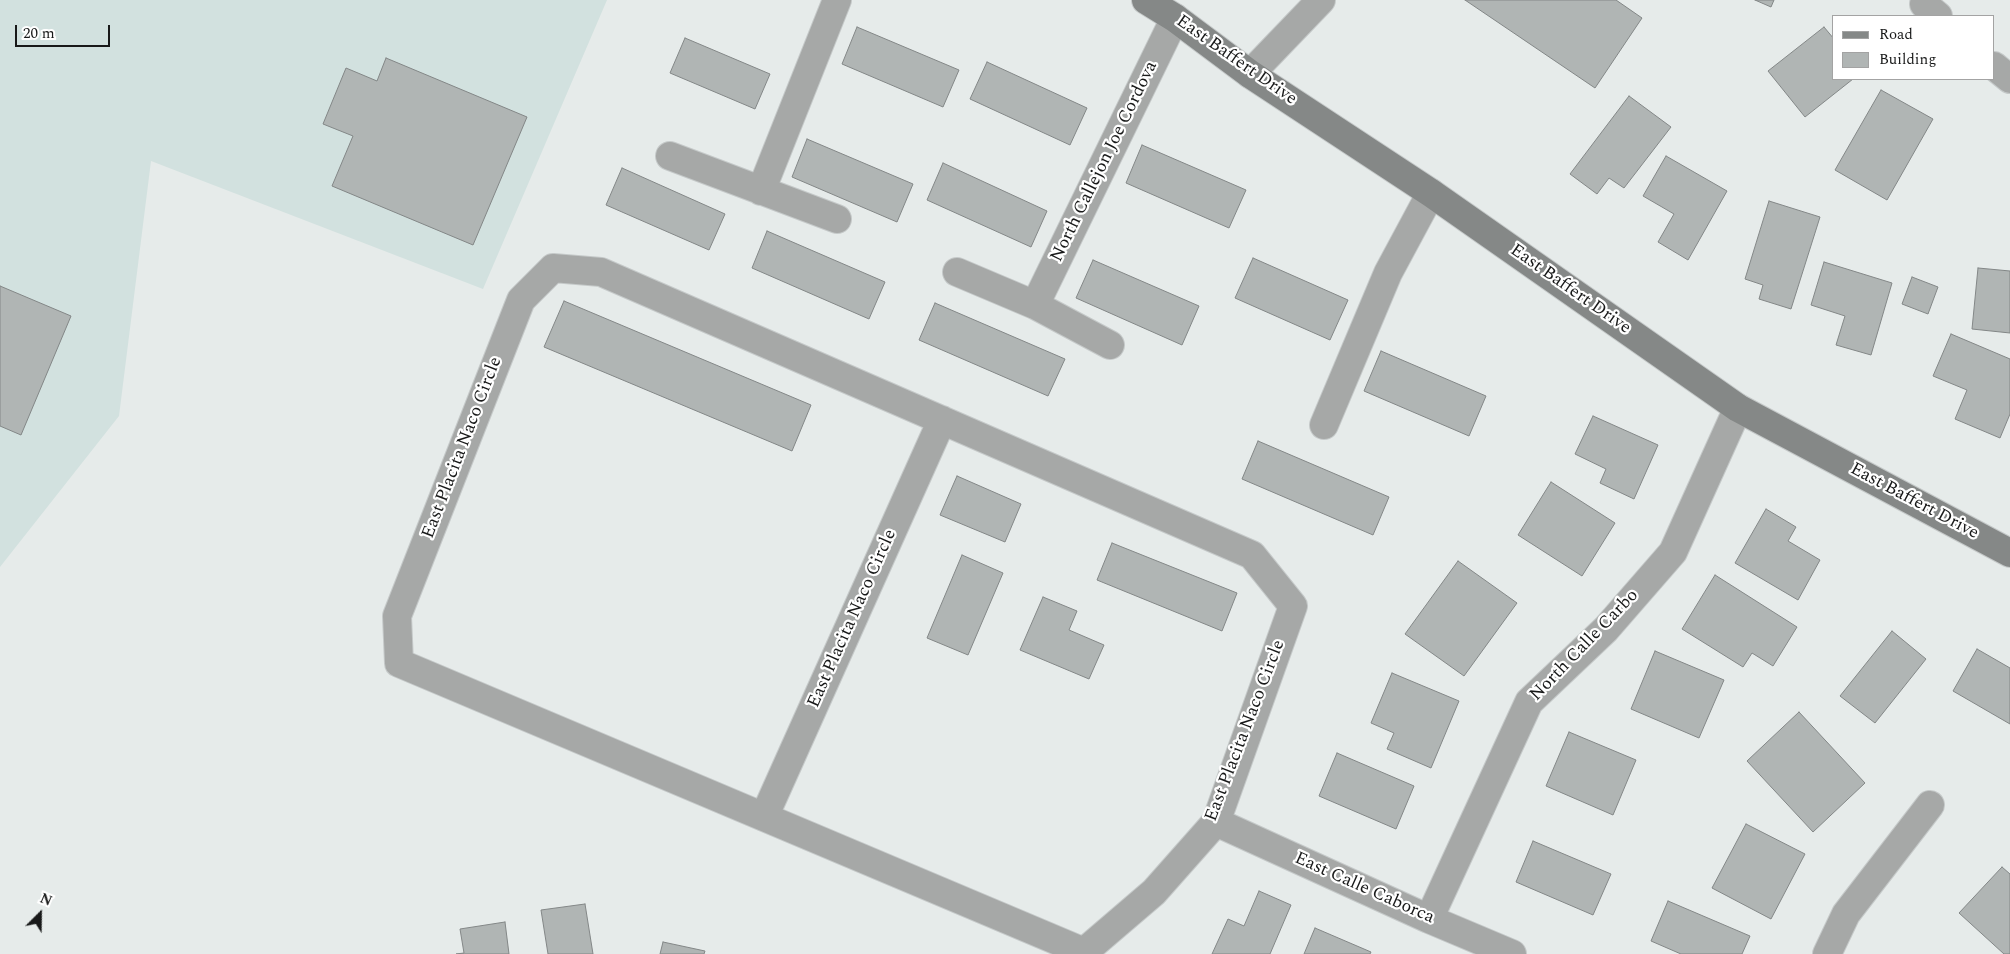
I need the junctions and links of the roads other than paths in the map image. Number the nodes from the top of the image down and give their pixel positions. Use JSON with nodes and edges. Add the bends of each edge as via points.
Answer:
{"nodes":[{"id":1,"x":837,"y":0,"type":"edge"},
{"id":2,"x":1146,"y":0,"type":"edge"},
{"id":3,"x":1321,"y":0,"type":"edge"},
{"id":4,"x":1175,"y":18,"type":"junction"},
{"id":5,"x":1995,"y":67,"type":"edge"},
{"id":6,"x":1250,"y":74,"type":"junction"},
{"id":7,"x":2010,"y":79,"type":"edge"},
{"id":8,"x":670,"y":156,"type":"dead end"},
{"id":9,"x":762,"y":191,"type":"junction"},
{"id":10,"x":1431,"y":193,"type":"junction"},
{"id":11,"x":837,"y":219,"type":"dead end"},
{"id":12,"x":957,"y":272,"type":"dead end"},
{"id":13,"x":1035,"y":306,"type":"junction"},
{"id":14,"x":1110,"y":346,"type":"dead end"},
{"id":15,"x":1738,"y":408,"type":"junction"},
{"id":16,"x":942,"y":420,"type":"junction"},
{"id":17,"x":1324,"y":425,"type":"dead end"},
{"id":18,"x":2010,"y":553,"type":"edge"},
{"id":19,"x":1930,"y":805,"type":"dead end"},
{"id":20,"x":764,"y":817,"type":"junction"},
{"id":21,"x":1216,"y":822,"type":"junction"},
{"id":22,"x":1429,"y":918,"type":"junction"},
{"id":23,"x":1512,"y":954,"type":"edge"},
{"id":24,"x":1827,"y":954,"type":"edge"}],
"edges":[{"from":1,"to":9,"type":"street"},
{"from":2,"to":4,"type":"street","name":"East Baffert Drive"},
{"from":3,"to":6,"type":"street"},
{"from":4,"to":6,"type":"street","name":"East Baffert Drive"},
{"from":4,"to":13,"type":"street","name":"North Callejon Joe Cordova"},
{"from":5,"to":7,"type":"street"},
{"from":6,"to":10,"type":"street","name":"East Baffert Drive"},
{"from":8,"to":9,"type":"street"},
{"from":9,"to":11,"type":"street"},
{"from":10,"to":15,"type":"street","name":"East Baffert Drive"},
{"from":10,"to":17,"type":"street","via":[[1388,273]]},
{"from":12,"to":13,"type":"street"},
{"from":13,"to":14,"type":"street"},
{"from":15,"to":18,"type":"street","name":"East Baffert Drive"},
{"from":15,"to":22,"type":"street","name":"North Calle Carbo","via":[[1673,552],[1606,629],[1529,702]]},
{"from":16,"to":20,"type":"street","name":"East Placita Naco Circle"},
{"from":16,"to":20,"type":"street","name":"East Placita Naco Circle","via":[[601,272],[553,268],[521,300],[397,616],[399,663]]},
{"from":16,"to":21,"type":"street","name":"East Placita Naco Circle","via":[[1252,555],[1293,606]]},
{"from":19,"to":24,"type":"street","via":[[1846,914]]},
{"from":20,"to":21,"type":"street","name":"East Placita Naco Circle","via":[[1084,952],[1154,892]]},
{"from":21,"to":22,"type":"street","name":"East Calle Caborca"},
{"from":22,"to":23,"type":"street","name":"East Calle Caborca"}]}
